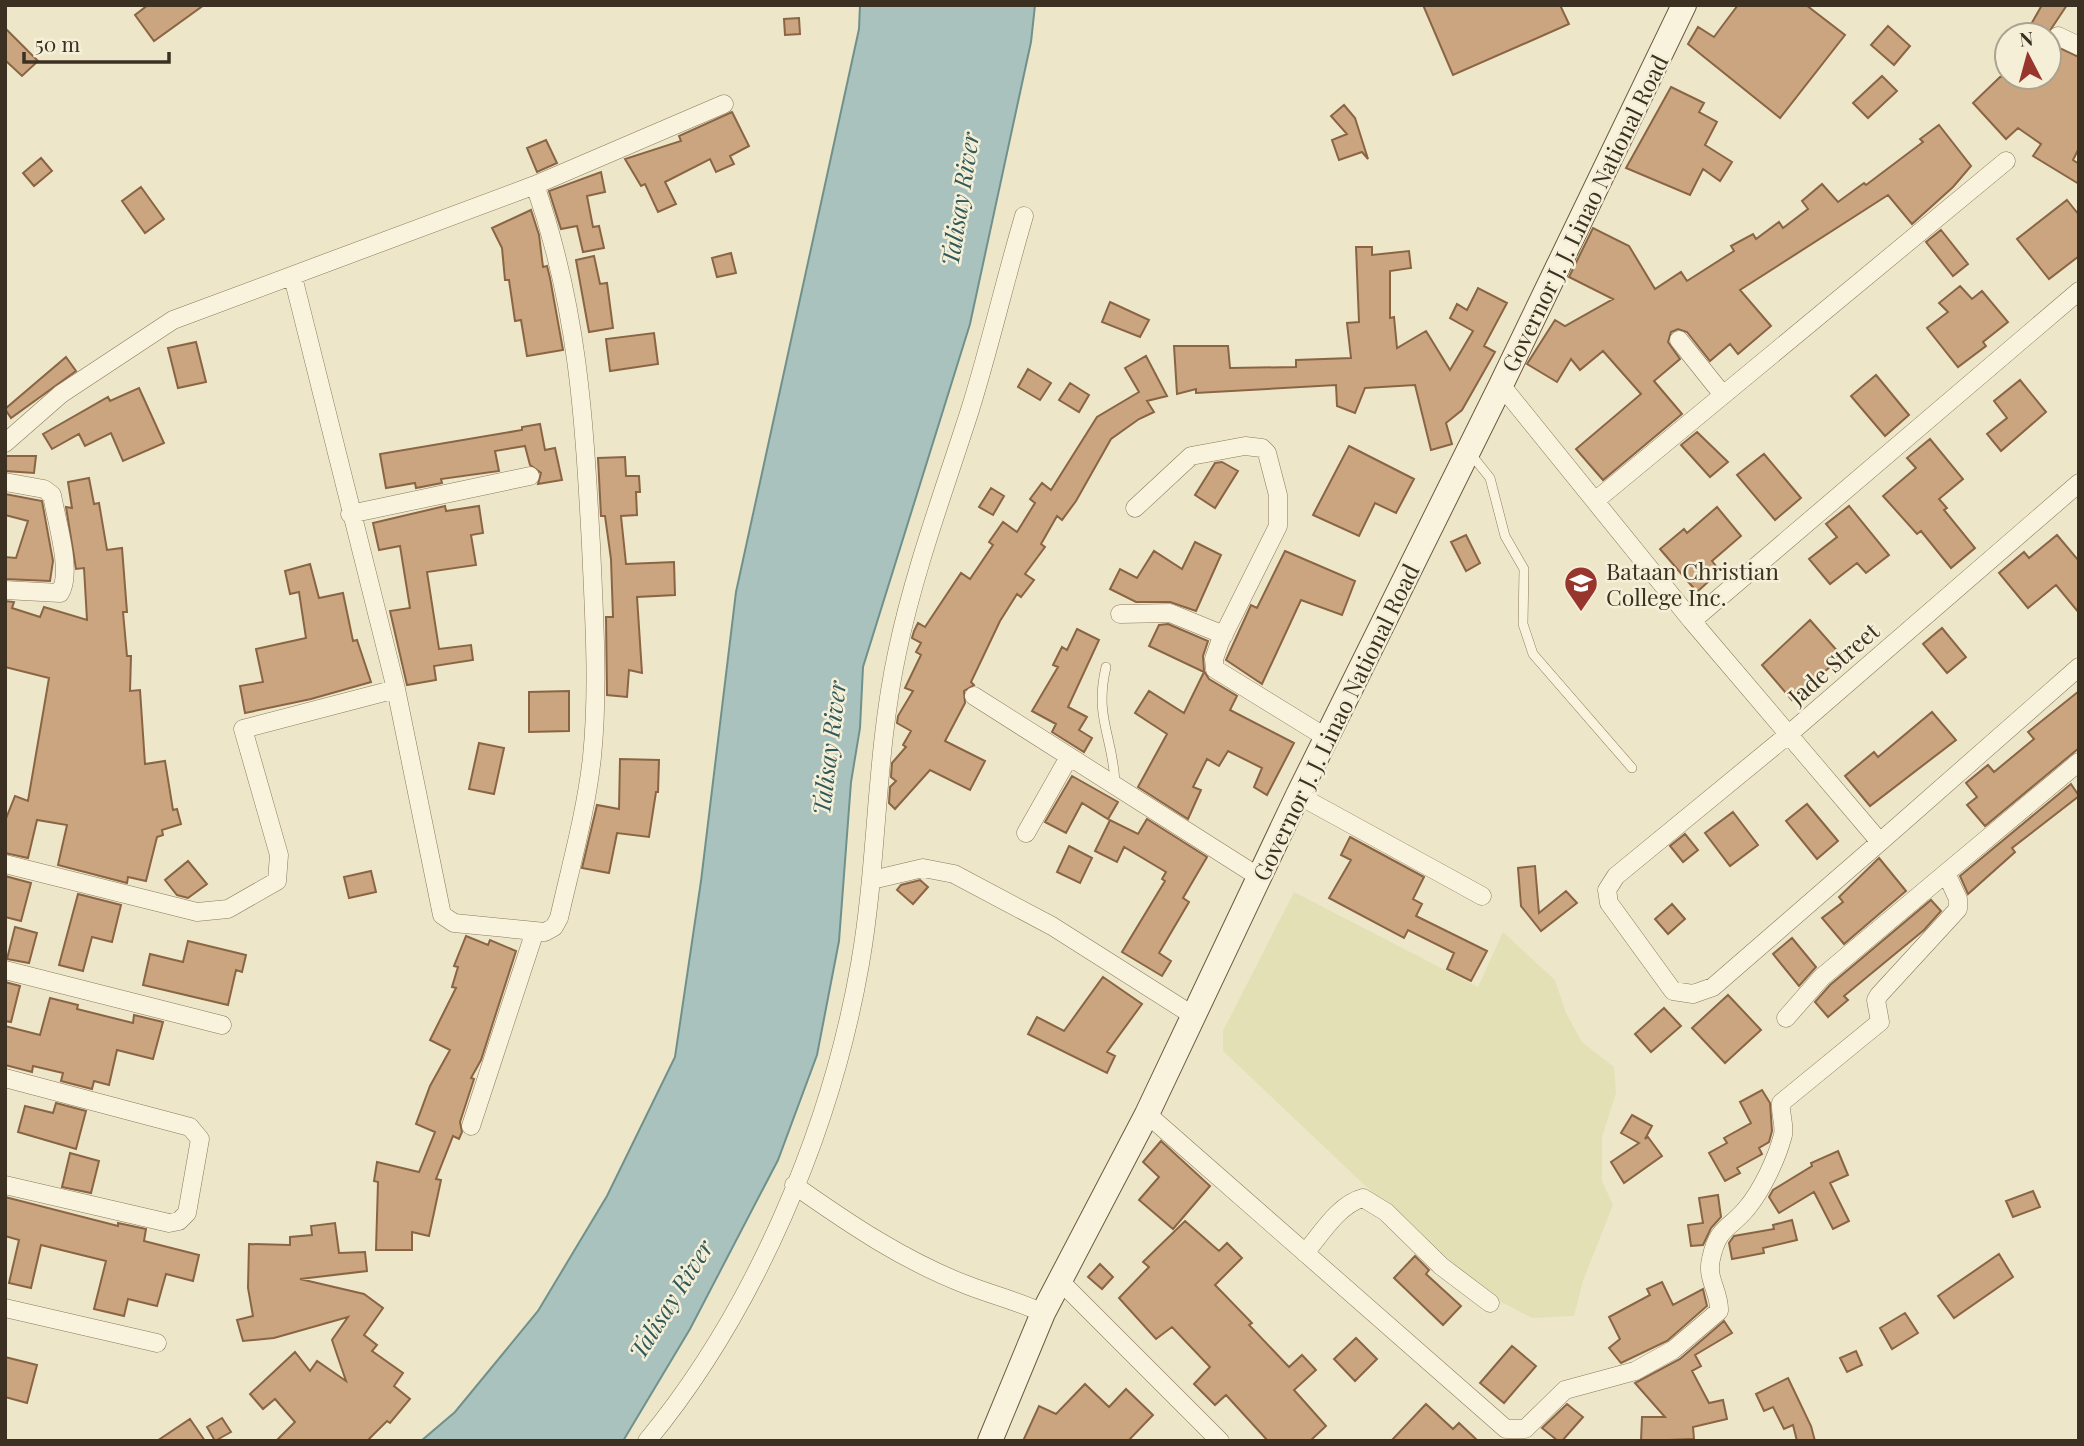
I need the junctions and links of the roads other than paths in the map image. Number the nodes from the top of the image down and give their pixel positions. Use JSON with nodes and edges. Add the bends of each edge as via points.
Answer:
{"nodes":[{"id":1,"x":1684,"y":5,"type":"edge"},
{"id":2,"x":2063,"y":38,"type":"edge"},
{"id":3,"x":2079,"y":46,"type":"edge"},
{"id":4,"x":724,"y":104,"type":"dead end"},
{"id":5,"x":2006,"y":161,"type":"dead end"},
{"id":6,"x":535,"y":186,"type":"junction"},
{"id":7,"x":1024,"y":216,"type":"dead end"},
{"id":8,"x":293,"y":277,"type":"junction"},
{"id":9,"x":2079,"y":291,"type":"edge"},
{"id":10,"x":1679,"y":340,"type":"dead end"},
{"id":11,"x":1502,"y":385,"type":"junction"},
{"id":12,"x":1723,"y":395,"type":"junction"},
{"id":13,"x":5,"y":443,"type":"edge"},
{"id":14,"x":1469,"y":451,"type":"junction"},
{"id":15,"x":530,"y":476,"type":"dead end"},
{"id":16,"x":5,"y":482,"type":"edge"},
{"id":17,"x":2079,"y":483,"type":"edge"},
{"id":18,"x":1595,"y":501,"type":"junction"},
{"id":19,"x":1135,"y":508,"type":"dead end"},
{"id":20,"x":350,"y":514,"type":"junction"},
{"id":21,"x":5,"y":590,"type":"edge"},
{"id":22,"x":1120,"y":614,"type":"dead end"},
{"id":23,"x":1692,"y":621,"type":"junction"},
{"id":24,"x":1224,"y":635,"type":"junction"},
{"id":25,"x":1106,"y":667,"type":"dead end"},
{"id":26,"x":2079,"y":667,"type":"edge"},
{"id":27,"x":396,"y":689,"type":"junction"},
{"id":28,"x":974,"y":696,"type":"dead end"},
{"id":29,"x":1789,"y":734,"type":"junction"},
{"id":30,"x":1327,"y":738,"type":"junction"},
{"id":31,"x":1069,"y":757,"type":"junction"},
{"id":32,"x":2079,"y":762,"type":"edge"},
{"id":33,"x":1632,"y":768,"type":"dead end"},
{"id":34,"x":1115,"y":785,"type":"junction"},
{"id":35,"x":1298,"y":795,"type":"junction"},
{"id":36,"x":1026,"y":833,"type":"dead end"},
{"id":37,"x":1880,"y":842,"type":"junction"},
{"id":38,"x":5,"y":864,"type":"edge"},
{"id":39,"x":1946,"y":873,"type":"junction"},
{"id":40,"x":1259,"y":877,"type":"junction"},
{"id":41,"x":872,"y":880,"type":"junction"},
{"id":42,"x":1482,"y":896,"type":"dead end"},
{"id":43,"x":535,"y":931,"type":"junction"},
{"id":44,"x":5,"y":970,"type":"edge"},
{"id":45,"x":1194,"y":1016,"type":"junction"},
{"id":46,"x":1786,"y":1018,"type":"dead end"},
{"id":47,"x":222,"y":1025,"type":"dead end"},
{"id":48,"x":5,"y":1078,"type":"edge"},
{"id":49,"x":1147,"y":1114,"type":"junction"},
{"id":50,"x":471,"y":1126,"type":"dead end"},
{"id":51,"x":5,"y":1185,"type":"edge"},
{"id":52,"x":794,"y":1185,"type":"junction"},
{"id":53,"x":1306,"y":1253,"type":"junction"},
{"id":54,"x":1060,"y":1281,"type":"junction"},
{"id":55,"x":1490,"y":1303,"type":"dead end"},
{"id":56,"x":5,"y":1308,"type":"edge"},
{"id":57,"x":1043,"y":1313,"type":"junction"},
{"id":58,"x":156,"y":1343,"type":"dead end"},
{"id":59,"x":993,"y":1440,"type":"edge"},
{"id":60,"x":647,"y":1441,"type":"edge"},
{"id":61,"x":1220,"y":1441,"type":"edge"}],
"edges":[{"from":1,"to":11,"type":"main road","name":"Governor J. J. Linao National Road"},
{"from":2,"to":3,"type":"street"},
{"from":4,"to":6,"type":"street"},
{"from":5,"to":12,"type":"street"},
{"from":6,"to":8,"type":"street"},
{"from":6,"to":43,"type":"street","via":[[561,271],[579,361],[596,656],[586,803],[559,918],[545,932]]},
{"from":7,"to":41,"type":"street","via":[[897,655],[878,792]]},
{"from":8,"to":13,"type":"street","via":[[173,320],[61,394]]},
{"from":8,"to":20,"type":"street"},
{"from":9,"to":23,"type":"street"},
{"from":10,"to":12,"type":"street"},
{"from":11,"to":14,"type":"main road","name":"Governor J. J. Linao National Road"},
{"from":11,"to":18,"type":"street"},
{"from":12,"to":18,"type":"street"},
{"from":14,"to":30,"type":"main road","name":"Governor J. J. Linao National Road"},
{"from":14,"to":33,"type":"lane","via":[[1490,478],[1505,536],[1524,569],[1523,624],[1533,654]]},
{"from":15,"to":20,"type":"street"},
{"from":16,"to":21,"type":"street","via":[[44,489],[52,495],[65,566],[60,593]]},
{"from":17,"to":29,"type":"street","name":"Jade Street"},
{"from":18,"to":23,"type":"street"},
{"from":19,"to":24,"type":"street","via":[[1191,456],[1245,446],[1267,453],[1278,495],[1278,526]]},
{"from":20,"to":27,"type":"street"},
{"from":22,"to":24,"type":"street","via":[[1170,613]]},
{"from":23,"to":29,"type":"street"},
{"from":24,"to":30,"type":"street","via":[[1214,659],[1215,669]]},
{"from":25,"to":34,"type":"lane","via":[[1101,714]]},
{"from":26,"to":37,"type":"street"},
{"from":27,"to":38,"type":"street","via":[[243,729],[279,855],[277,881],[228,909],[197,912]]},
{"from":27,"to":43,"type":"street","via":[[442,915],[454,923]]},
{"from":28,"to":31,"type":"street"},
{"from":29,"to":37,"type":"street"},
{"from":29,"to":37,"type":"street","name":"Jade Street","via":[[1616,876],[1607,890],[1609,904],[1673,991],[1693,994],[1713,987]]},
{"from":30,"to":35,"type":"main road","name":"Governor J. J. Linao National Road"},
{"from":31,"to":34,"type":"street"},
{"from":31,"to":36,"type":"street"},
{"from":32,"to":39,"type":"street"},
{"from":34,"to":40,"type":"street"},
{"from":35,"to":40,"type":"main road","name":"Governor J. J. Linao National Road"},
{"from":35,"to":42,"type":"street"},
{"from":39,"to":46,"type":"street","via":[[1822,977]]},
{"from":39,"to":53,"type":"street","via":[[1958,909],[1879,995],[1880,1022],[1781,1103],[1783,1134],[1766,1174],[1744,1211],[1720,1231],[1711,1259],[1709,1278],[1719,1311],[1673,1350],[1635,1371],[1565,1390],[1531,1424],[1512,1431]]},
{"from":40,"to":45,"type":"main road","name":"Governor J. J. Linao National Road"},
{"from":41,"to":45,"type":"street","via":[[923,868],[954,874],[1052,926]]},
{"from":41,"to":52,"type":"street","via":[[835,1075]]},
{"from":43,"to":50,"type":"street"},
{"from":44,"to":47,"type":"street"},
{"from":45,"to":49,"type":"main road","name":"Governor J. J. Linao National Road"},
{"from":48,"to":51,"type":"street","via":[[190,1127],[200,1139],[187,1213],[179,1221],[169,1223]]},
{"from":49,"to":53,"type":"street"},
{"from":49,"to":54,"type":"main road","name":"Governor J. J. Linao National Road"},
{"from":52,"to":57,"type":"street","via":[[884,1245],[968,1286]]},
{"from":52,"to":60,"type":"street","via":[[765,1256],[728,1322],[694,1379]]},
{"from":53,"to":55,"type":"street","via":[[1335,1217],[1353,1200],[1363,1198],[1386,1212],[1441,1266]]},
{"from":54,"to":57,"type":"main road","name":"Governor J. J. Linao National Road"},
{"from":54,"to":61,"type":"street"},
{"from":56,"to":58,"type":"street"},
{"from":57,"to":59,"type":"main road","name":"Governor J. J. Linao National Road"}]}
